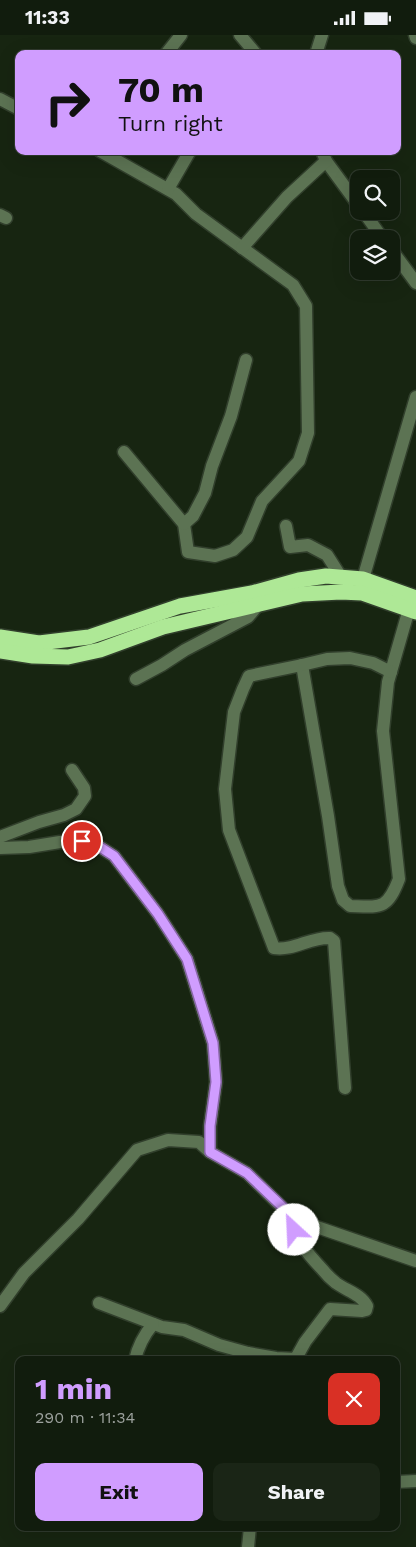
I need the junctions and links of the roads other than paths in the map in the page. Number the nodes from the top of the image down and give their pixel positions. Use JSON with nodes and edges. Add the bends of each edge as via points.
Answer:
{"nodes":[{"id":1,"x":240,"y":35,"type":"edge"},
{"id":2,"x":322,"y":35,"type":"edge"},
{"id":3,"x":178,"y":36,"type":"edge"},
{"id":4,"x":169,"y":50,"type":"edge"},
{"id":5,"x":253,"y":50,"type":"edge"},
{"id":6,"x":317,"y":50,"type":"edge"},
{"id":7,"x":0,"y":99,"type":"edge"},
{"id":8,"x":15,"y":107,"type":"edge"},
{"id":9,"x":107,"y":155,"type":"edge"},
{"id":10,"x":188,"y":155,"type":"edge"},
{"id":11,"x":324,"y":156,"type":"edge"},
{"id":12,"x":168,"y":189,"type":"junction"},
{"id":13,"x":350,"y":193,"type":"edge"},
{"id":14,"x":242,"y":248,"type":"junction"},
{"id":15,"x":400,"y":261,"type":"edge"},
{"id":16,"x":416,"y":283,"type":"edge"},
{"id":17,"x":246,"y":360,"type":"dead end"},
{"id":18,"x":416,"y":397,"type":"edge"},
{"id":19,"x":124,"y":451,"type":"dead end"},
{"id":20,"x":184,"y":524,"type":"junction"},
{"id":21,"x":286,"y":526,"type":"dead end"},
{"id":22,"x":341,"y":577,"type":"junction"},
{"id":23,"x":362,"y":586,"type":"junction"},
{"id":24,"x":258,"y":605,"type":"junction"},
{"id":25,"x":414,"y":607,"type":"edge"},
{"id":26,"x":0,"y":637,"type":"edge"},
{"id":27,"x":0,"y":651,"type":"edge"},
{"id":28,"x":302,"y":665,"type":"junction"},
{"id":29,"x":391,"y":672,"type":"junction"},
{"id":30,"x":136,"y":679,"type":"dead end"},
{"id":31,"x":72,"y":770,"type":"dead end"},
{"id":32,"x":0,"y":837,"type":"edge"},
{"id":33,"x":0,"y":848,"type":"edge"},
{"id":34,"x":345,"y":1088,"type":"dead end"},
{"id":35,"x":210,"y":1152,"type":"junction"},
{"id":36,"x":291,"y":1215,"type":"junction"},
{"id":37,"x":416,"y":1261,"type":"edge"},
{"id":38,"x":99,"y":1303,"type":"dead end"},
{"id":39,"x":0,"y":1306,"type":"edge"},
{"id":40,"x":153,"y":1324,"type":"junction"},
{"id":41,"x":136,"y":1356,"type":"edge"},
{"id":42,"x":265,"y":1356,"type":"edge"},
{"id":43,"x":298,"y":1356,"type":"edge"},
{"id":44,"x":416,"y":1481,"type":"edge"},
{"id":45,"x":400,"y":1482,"type":"edge"},
{"id":46,"x":250,"y":1531,"type":"edge"},
{"id":47,"x":248,"y":1547,"type":"edge"}],
"edges":[{"from":1,"to":5,"type":"street"},
{"from":2,"to":6,"type":"street"},
{"from":3,"to":4,"type":"street"},
{"from":7,"to":8,"type":"street"},
{"from":9,"to":12,"type":"street"},
{"from":10,"to":12,"type":"street"},
{"from":11,"to":13,"type":"street"},
{"from":11,"to":14,"type":"street"},
{"from":12,"to":14,"type":"street"},
{"from":14,"to":20,"type":"street","via":[[293,285],[306,306],[308,433],[299,461],[262,501],[247,537],[234,550],[215,556],[188,552]]},
{"from":15,"to":16,"type":"street"},
{"from":17,"to":20,"type":"street","via":[[231,416],[204,493],[193,516]]},
{"from":18,"to":23,"type":"street"},
{"from":19,"to":20,"type":"street"},
{"from":21,"to":22,"type":"street","via":[[290,547],[308,545],[326,555]]},
{"from":22,"to":23,"type":"highway"},
{"from":22,"to":26,"type":"highway","via":[[299,580],[252,593],[180,606],[89,637],[39,643]]},
{"from":23,"to":24,"type":"highway"},
{"from":23,"to":25,"type":"highway"},
{"from":24,"to":27,"type":"highway","via":[[163,627],[100,650],[68,657]]},
{"from":24,"to":30,"type":"street","via":[[248,617]]},
{"from":25,"to":29,"type":"street"},
{"from":28,"to":29,"type":"street","via":[[350,658],[373,663]]},
{"from":28,"to":29,"type":"street","via":[[338,886],[343,900],[350,907],[382,905],[393,893],[399,879],[383,731]]},
{"from":28,"to":34,"type":"street","via":[[249,676],[242,689],[234,712],[226,789],[229,830],[274,948],[284,949],[319,938],[330,937],[334,941]]},
{"from":31,"to":32,"type":"street","via":[[84,788],[85,796],[76,809]]},
{"from":33,"to":35,"type":"street","via":[[82,841],[100,847],[114,856],[158,914],[187,959],[213,1043],[216,1082]]},
{"from":35,"to":36,"type":"street","via":[[247,1173]]},
{"from":35,"to":39,"type":"street","via":[[199,1142],[168,1141],[138,1150],[78,1219],[24,1273]]},
{"from":36,"to":37,"type":"street"},
{"from":36,"to":43,"type":"street","via":[[296,1237],[309,1255],[331,1279],[367,1306],[362,1311],[330,1309]]},
{"from":38,"to":40,"type":"street"},
{"from":40,"to":41,"type":"street"},
{"from":40,"to":42,"type":"street","via":[[184,1330],[219,1345]]},
{"from":44,"to":45,"type":"street"},
{"from":46,"to":47,"type":"street"}]}
